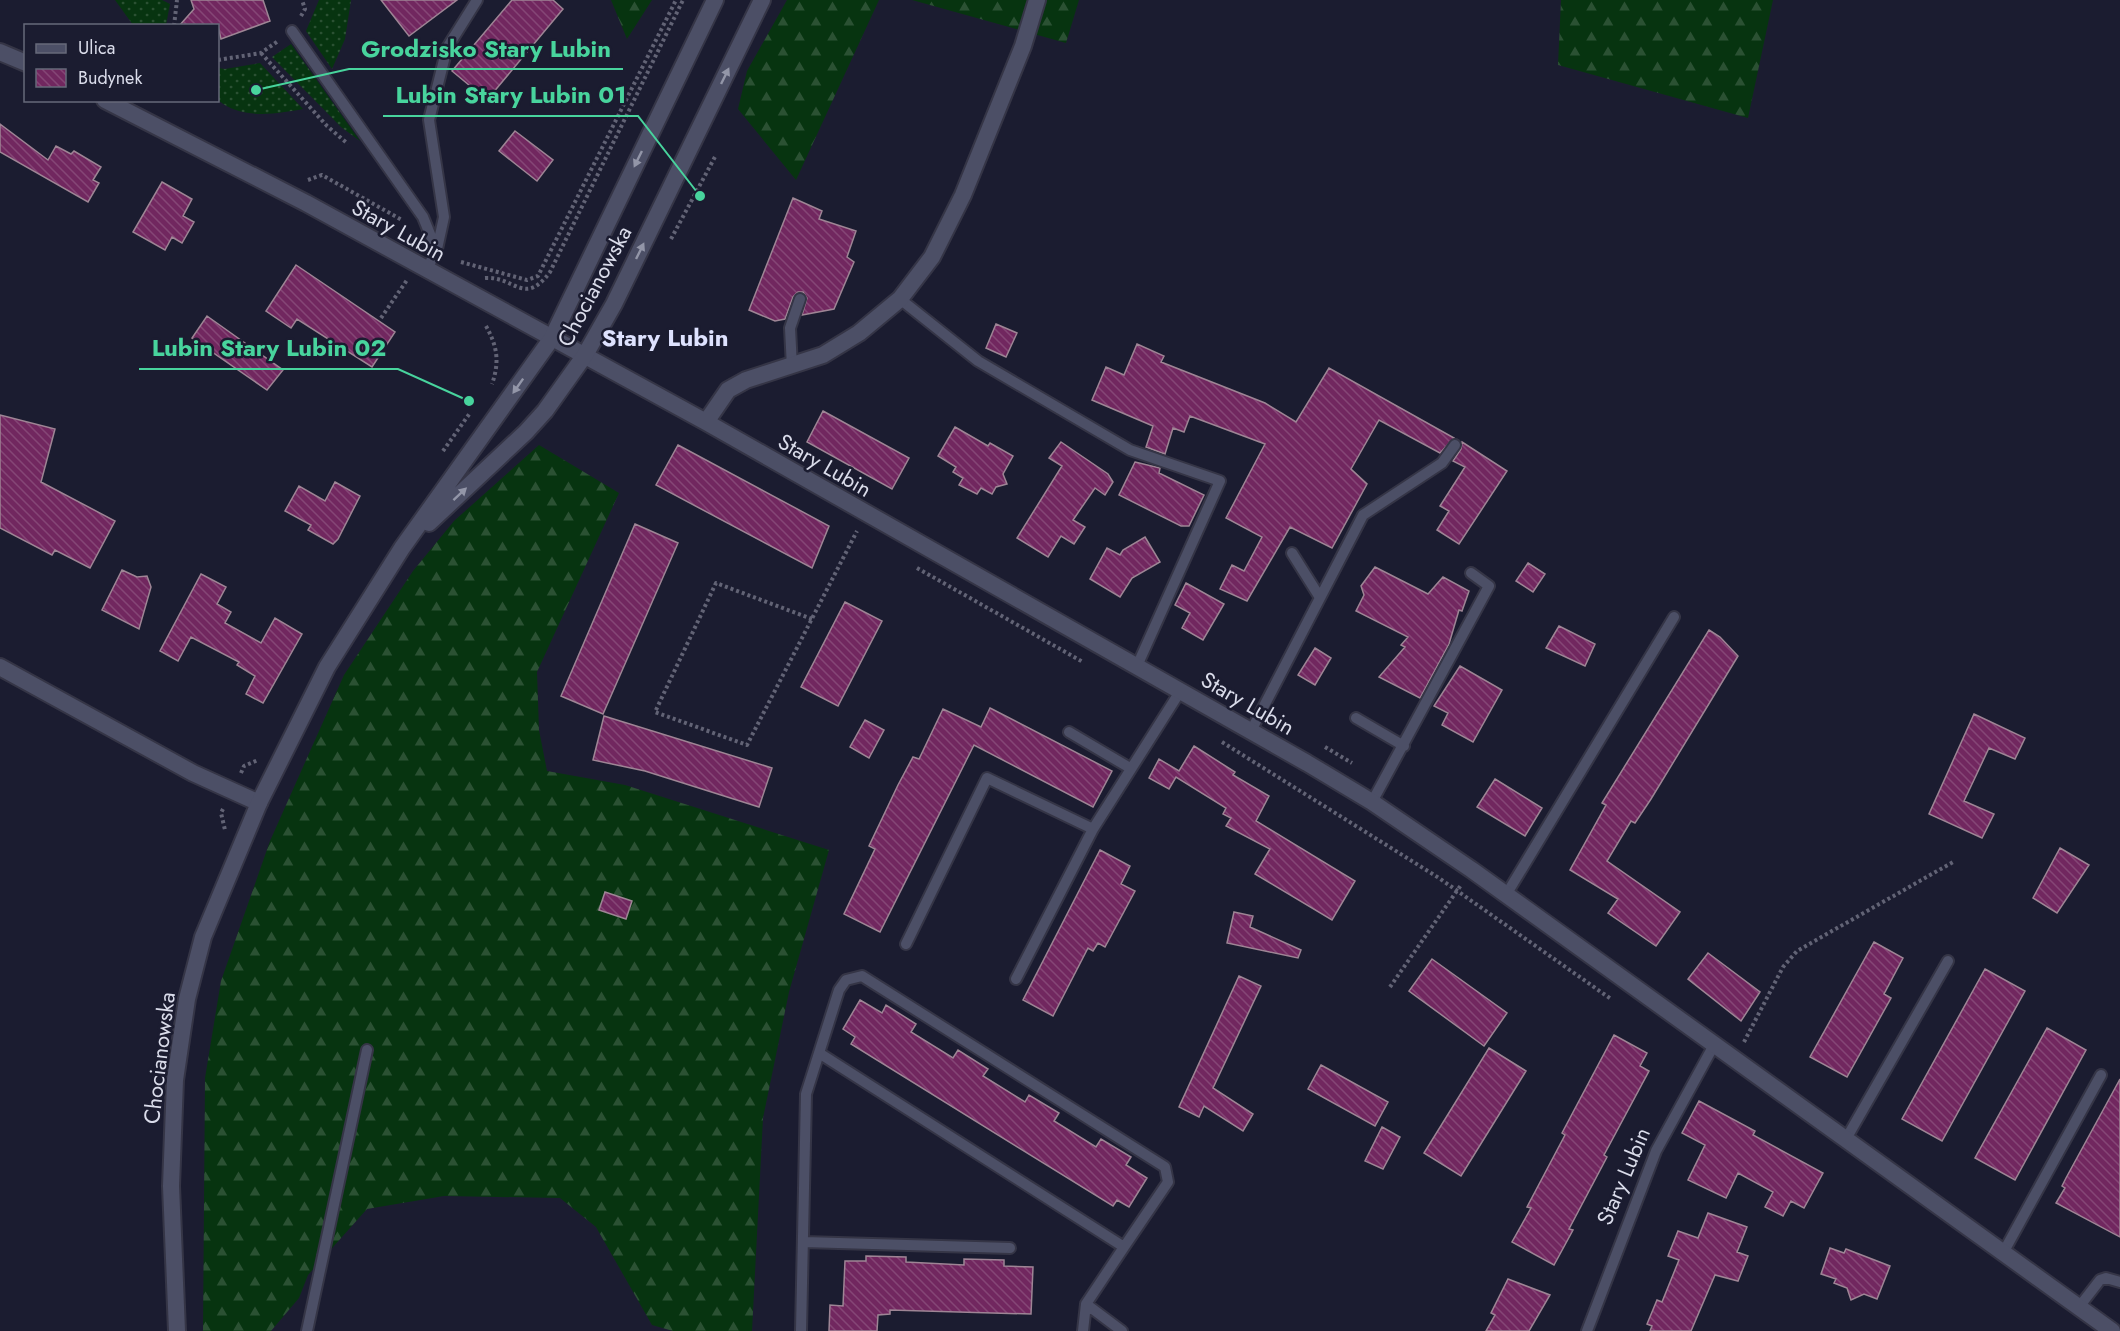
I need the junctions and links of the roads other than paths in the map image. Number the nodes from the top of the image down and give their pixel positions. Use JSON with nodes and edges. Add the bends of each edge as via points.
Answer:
{"nodes":[{"id":1,"x":477,"y":0,"type":"edge"},
{"id":2,"x":715,"y":0,"type":"edge"},
{"id":3,"x":762,"y":0,"type":"edge"},
{"id":4,"x":1036,"y":0,"type":"edge"},
{"id":5,"x":292,"y":31,"type":"road end"},
{"id":6,"x":0,"y":52,"type":"edge"},
{"id":7,"x":24,"y":62,"type":"edge"},
{"id":8,"x":109,"y":102,"type":"edge"},
{"id":9,"x":436,"y":249,"type":"junction"},
{"id":10,"x":421,"y":278,"type":"junction"},
{"id":11,"x":800,"y":299,"type":"dead end"},
{"id":12,"x":900,"y":299,"type":"junction"},
{"id":13,"x":552,"y":338,"type":"junction"},
{"id":14,"x":585,"y":355,"type":"junction"},
{"id":15,"x":792,"y":367,"type":"junction"},
{"id":16,"x":706,"y":422,"type":"junction"},
{"id":17,"x":1455,"y":446,"type":"dead end"},
{"id":18,"x":402,"y":548,"type":"junction"},
{"id":19,"x":1292,"y":553,"type":"dead end"},
{"id":20,"x":1471,"y":573,"type":"dead end"},
{"id":21,"x":1319,"y":596,"type":"junction"},
{"id":22,"x":1674,"y":617,"type":"dead end"},
{"id":23,"x":1137,"y":666,"type":"junction"},
{"id":24,"x":0,"y":667,"type":"edge"},
{"id":25,"x":1181,"y":690,"type":"junction"},
{"id":26,"x":1356,"y":718,"type":"dead end"},
{"id":27,"x":1251,"y":731,"type":"junction"},
{"id":28,"x":1069,"y":732,"type":"dead end"},
{"id":29,"x":1404,"y":746,"type":"junction"},
{"id":30,"x":1130,"y":768,"type":"junction"},
{"id":31,"x":1372,"y":802,"type":"junction"},
{"id":32,"x":259,"y":803,"type":"junction"},
{"id":33,"x":1093,"y":829,"type":"junction"},
{"id":34,"x":1506,"y":895,"type":"junction"},
{"id":35,"x":906,"y":944,"type":"dead end"},
{"id":36,"x":1948,"y":961,"type":"dead end"},
{"id":37,"x":1016,"y":979,"type":"dead end"},
{"id":38,"x":1714,"y":1045,"type":"junction"},
{"id":39,"x":367,"y":1050,"type":"dead end"},
{"id":40,"x":819,"y":1053,"type":"junction"},
{"id":41,"x":2102,"y":1075,"type":"dead end"},
{"id":42,"x":1846,"y":1139,"type":"junction"},
{"id":43,"x":804,"y":1242,"type":"junction"},
{"id":44,"x":1010,"y":1248,"type":"dead end"},
{"id":45,"x":1124,"y":1248,"type":"junction"},
{"id":46,"x":2003,"y":1253,"type":"junction"},
{"id":47,"x":2120,"y":1282,"type":"edge"},
{"id":48,"x":1086,"y":1304,"type":"junction"},
{"id":49,"x":2079,"y":1307,"type":"junction"},
{"id":50,"x":177,"y":1331,"type":"edge"},
{"id":51,"x":307,"y":1331,"type":"edge"},
{"id":52,"x":801,"y":1331,"type":"edge"},
{"id":53,"x":1083,"y":1331,"type":"edge"},
{"id":54,"x":1122,"y":1331,"type":"edge"},
{"id":55,"x":1587,"y":1331,"type":"edge"},
{"id":56,"x":2112,"y":1331,"type":"edge"}],
"edges":[{"from":1,"to":9,"type":"lane","via":[[447,48],[429,120],[444,217]]},
{"from":2,"to":13,"type":"street","name":"Chocianowska","one_way":true},
{"from":14,"to":3,"type":"street","name":"Chocianowska","one_way":true},
{"from":4,"to":12,"type":"street","via":[[1023,46],[963,195],[932,257]]},
{"from":5,"to":9,"type":"lane","via":[[423,217]]},
{"from":6,"to":7,"type":"street"},
{"from":8,"to":10,"type":"street","name":"Stary Lubin","via":[[306,203]]},
{"from":9,"to":10,"type":"lane"},
{"from":10,"to":13,"type":"street","name":"Stary Lubin","via":[[471,295]]},
{"from":11,"to":15,"type":"lane","via":[[790,328]]},
{"from":12,"to":15,"type":"street","via":[[832,350]]},
{"from":12,"to":23,"type":"lane","via":[[978,360],[1130,450],[1220,481]]},
{"from":13,"to":14,"type":"street","name":"Stary Lubin"},
{"from":13,"to":18,"type":"street","name":"Chocianowska","one_way":true},
{"from":14,"to":16,"type":"street","name":"Stary Lubin"},
{"from":18,"to":14,"type":"street","name":"Chocianowska","one_way":true,"via":[[526,432]]},
{"from":15,"to":16,"type":"street","via":[[746,380],[728,390]]},
{"from":16,"to":23,"type":"street","name":"Stary Lubin"},
{"from":17,"to":21,"type":"lane","via":[[1442,463],[1363,515]]},
{"from":18,"to":32,"type":"street","name":"Chocianowska","via":[[327,667]]},
{"from":19,"to":21,"type":"lane"},
{"from":20,"to":29,"type":"lane","via":[[1489,586]]},
{"from":21,"to":27,"type":"lane"},
{"from":22,"to":34,"type":"lane"},
{"from":23,"to":25,"type":"street","name":"Stary Lubin"},
{"from":24,"to":32,"type":"street","via":[[194,773]]},
{"from":25,"to":27,"type":"street","name":"Stary Lubin"},
{"from":25,"to":30,"type":"lane"},
{"from":26,"to":29,"type":"lane"},
{"from":27,"to":31,"type":"street","name":"Stary Lubin"},
{"from":28,"to":30,"type":"lane"},
{"from":29,"to":31,"type":"lane"},
{"from":30,"to":33,"type":"lane"},
{"from":31,"to":34,"type":"street","name":"Stary Lubin"},
{"from":32,"to":50,"type":"street","name":"Chocianowska","via":[[203,937],[181,1032],[172,1144]]},
{"from":33,"to":35,"type":"lane","via":[[987,778]]},
{"from":33,"to":37,"type":"lane"},
{"from":34,"to":38,"type":"street","name":"Stary Lubin"},
{"from":36,"to":42,"type":"lane"},
{"from":38,"to":42,"type":"street","name":"Stary Lubin"},
{"from":38,"to":55,"type":"lane","name":"Stary Lubin","via":[[1656,1151]]},
{"from":39,"to":51,"type":"lane"},
{"from":40,"to":43,"type":"lane","via":[[806,1094]]},
{"from":40,"to":45,"type":"lane"},
{"from":40,"to":45,"type":"lane","via":[[839,990],[846,980],[862,976],[1165,1167],[1168,1182]]},
{"from":41,"to":46,"type":"lane"},
{"from":42,"to":46,"type":"street","name":"Stary Lubin"},
{"from":43,"to":44,"type":"lane"},
{"from":43,"to":52,"type":"lane"},
{"from":45,"to":48,"type":"lane"},
{"from":46,"to":49,"type":"street","name":"Stary Lubin"},
{"from":47,"to":49,"type":"lane","via":[[2100,1280]]},
{"from":48,"to":53,"type":"lane"},
{"from":48,"to":54,"type":"lane"},
{"from":49,"to":56,"type":"street","name":"Stary Lubin"}]}
